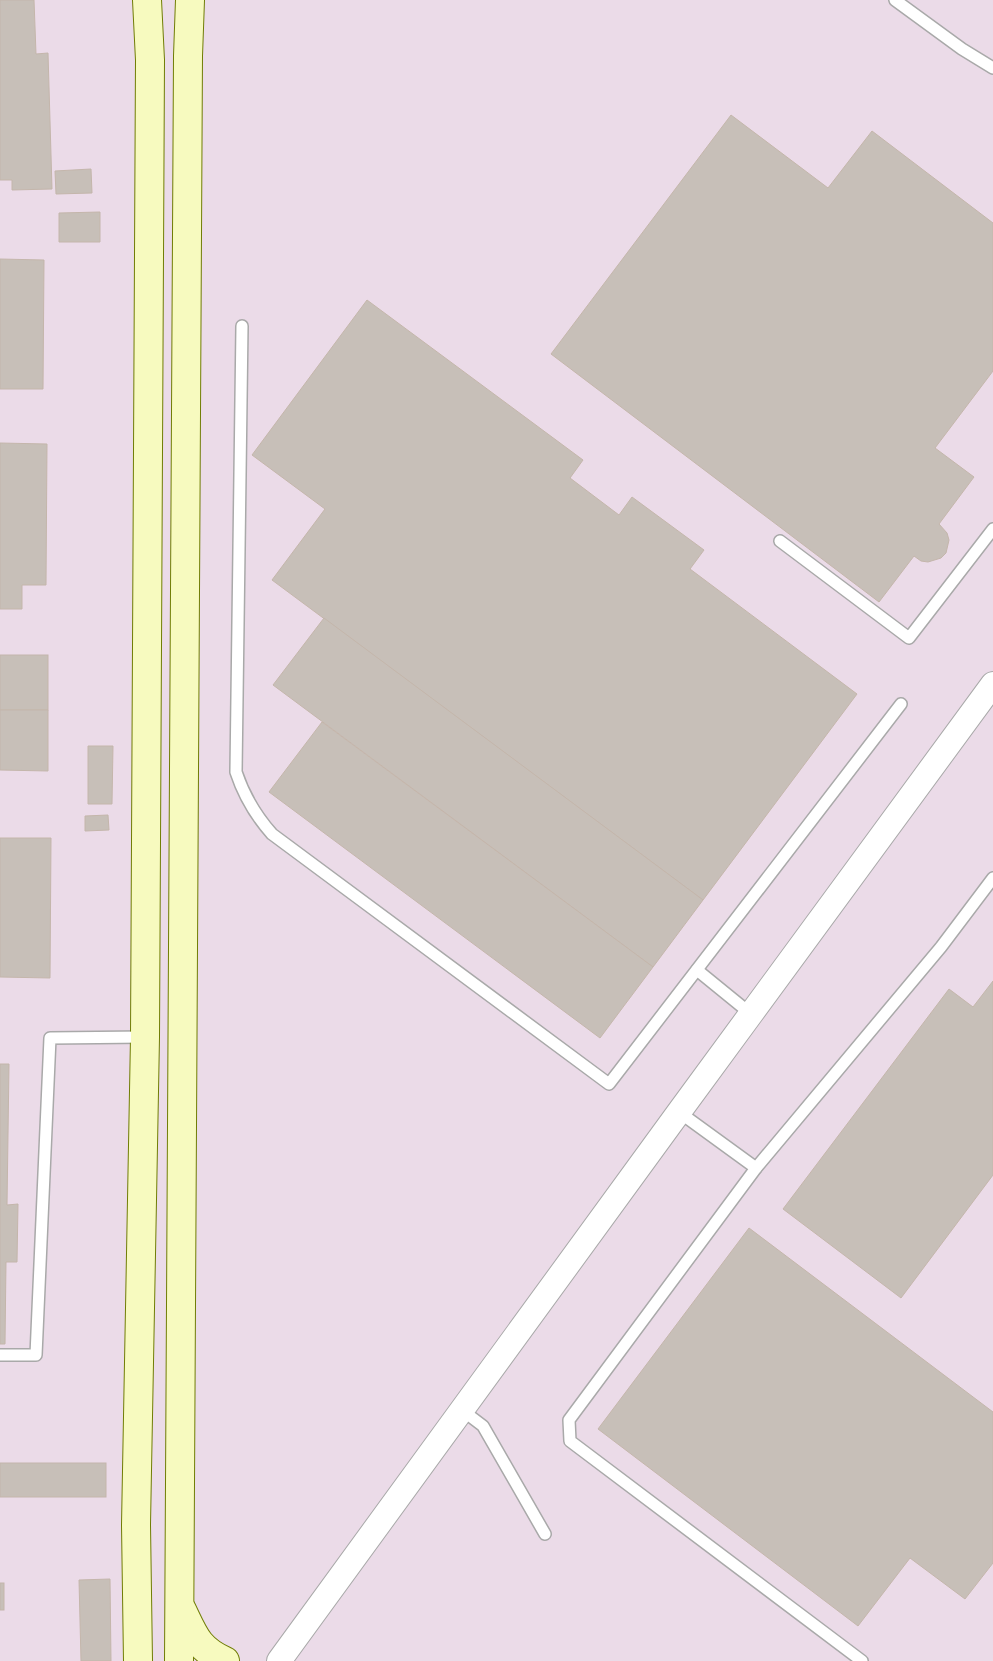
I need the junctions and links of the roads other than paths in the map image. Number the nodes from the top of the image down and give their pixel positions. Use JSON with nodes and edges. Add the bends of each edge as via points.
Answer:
{"nodes":[{"id":1,"x":147,"y":0,"type":"edge"},
{"id":2,"x":190,"y":0,"type":"edge"},
{"id":3,"x":895,"y":0,"type":"edge"},
{"id":4,"x":993,"y":68,"type":"edge"},
{"id":5,"x":242,"y":326,"type":"dead end"},
{"id":6,"x":993,"y":529,"type":"edge"},
{"id":7,"x":780,"y":541,"type":"dead end"},
{"id":8,"x":993,"y":684,"type":"edge"},
{"id":9,"x":901,"y":704,"type":"dead end"},
{"id":10,"x":993,"y":878,"type":"edge"},
{"id":11,"x":697,"y":970,"type":"junction"},
{"id":12,"x":751,"y":1014,"type":"junction"},
{"id":13,"x":145,"y":1037,"type":"junction"},
{"id":14,"x":182,"y":1039,"type":"junction"},
{"id":15,"x":679,"y":1112,"type":"junction"},
{"id":16,"x":756,"y":1168,"type":"junction"},
{"id":17,"x":0,"y":1355,"type":"edge"},
{"id":18,"x":462,"y":1410,"type":"junction"},
{"id":19,"x":546,"y":1534,"type":"dead end"},
{"id":20,"x":179,"y":1604,"type":"junction"},
{"id":21,"x":138,"y":1661,"type":"edge"},
{"id":22,"x":179,"y":1661,"type":"edge"},
{"id":23,"x":225,"y":1661,"type":"edge"},
{"id":24,"x":279,"y":1661,"type":"edge"},
{"id":25,"x":862,"y":1661,"type":"edge"}],
"edges":[{"from":1,"to":13,"type":"street","via":[[150,60]]},
{"from":2,"to":14,"type":"street"},
{"from":3,"to":4,"type":"lane"},
{"from":5,"to":11,"type":"lane","via":[[236,772],[241,788],[259,819],[272,834],[609,1084]]},
{"from":6,"to":7,"type":"lane","via":[[909,638]]},
{"from":8,"to":12,"type":"street"},
{"from":9,"to":11,"type":"lane"},
{"from":10,"to":16,"type":"lane","via":[[941,947]]},
{"from":11,"to":12,"type":"lane"},
{"from":12,"to":15,"type":"street"},
{"from":13,"to":14,"type":"street"},
{"from":13,"to":17,"type":"lane","via":[[50,1038],[36,1355]]},
{"from":13,"to":21,"type":"street","via":[[136,1525]]},
{"from":14,"to":20,"type":"street"},
{"from":15,"to":16,"type":"lane"},
{"from":15,"to":18,"type":"street"},
{"from":16,"to":25,"type":"lane","via":[[569,1420],[570,1441]]},
{"from":18,"to":19,"type":"lane","via":[[483,1426]]},
{"from":18,"to":24,"type":"street"},
{"from":20,"to":22,"type":"street"},
{"from":20,"to":23,"type":"street","via":[[198,1642]]}]}
